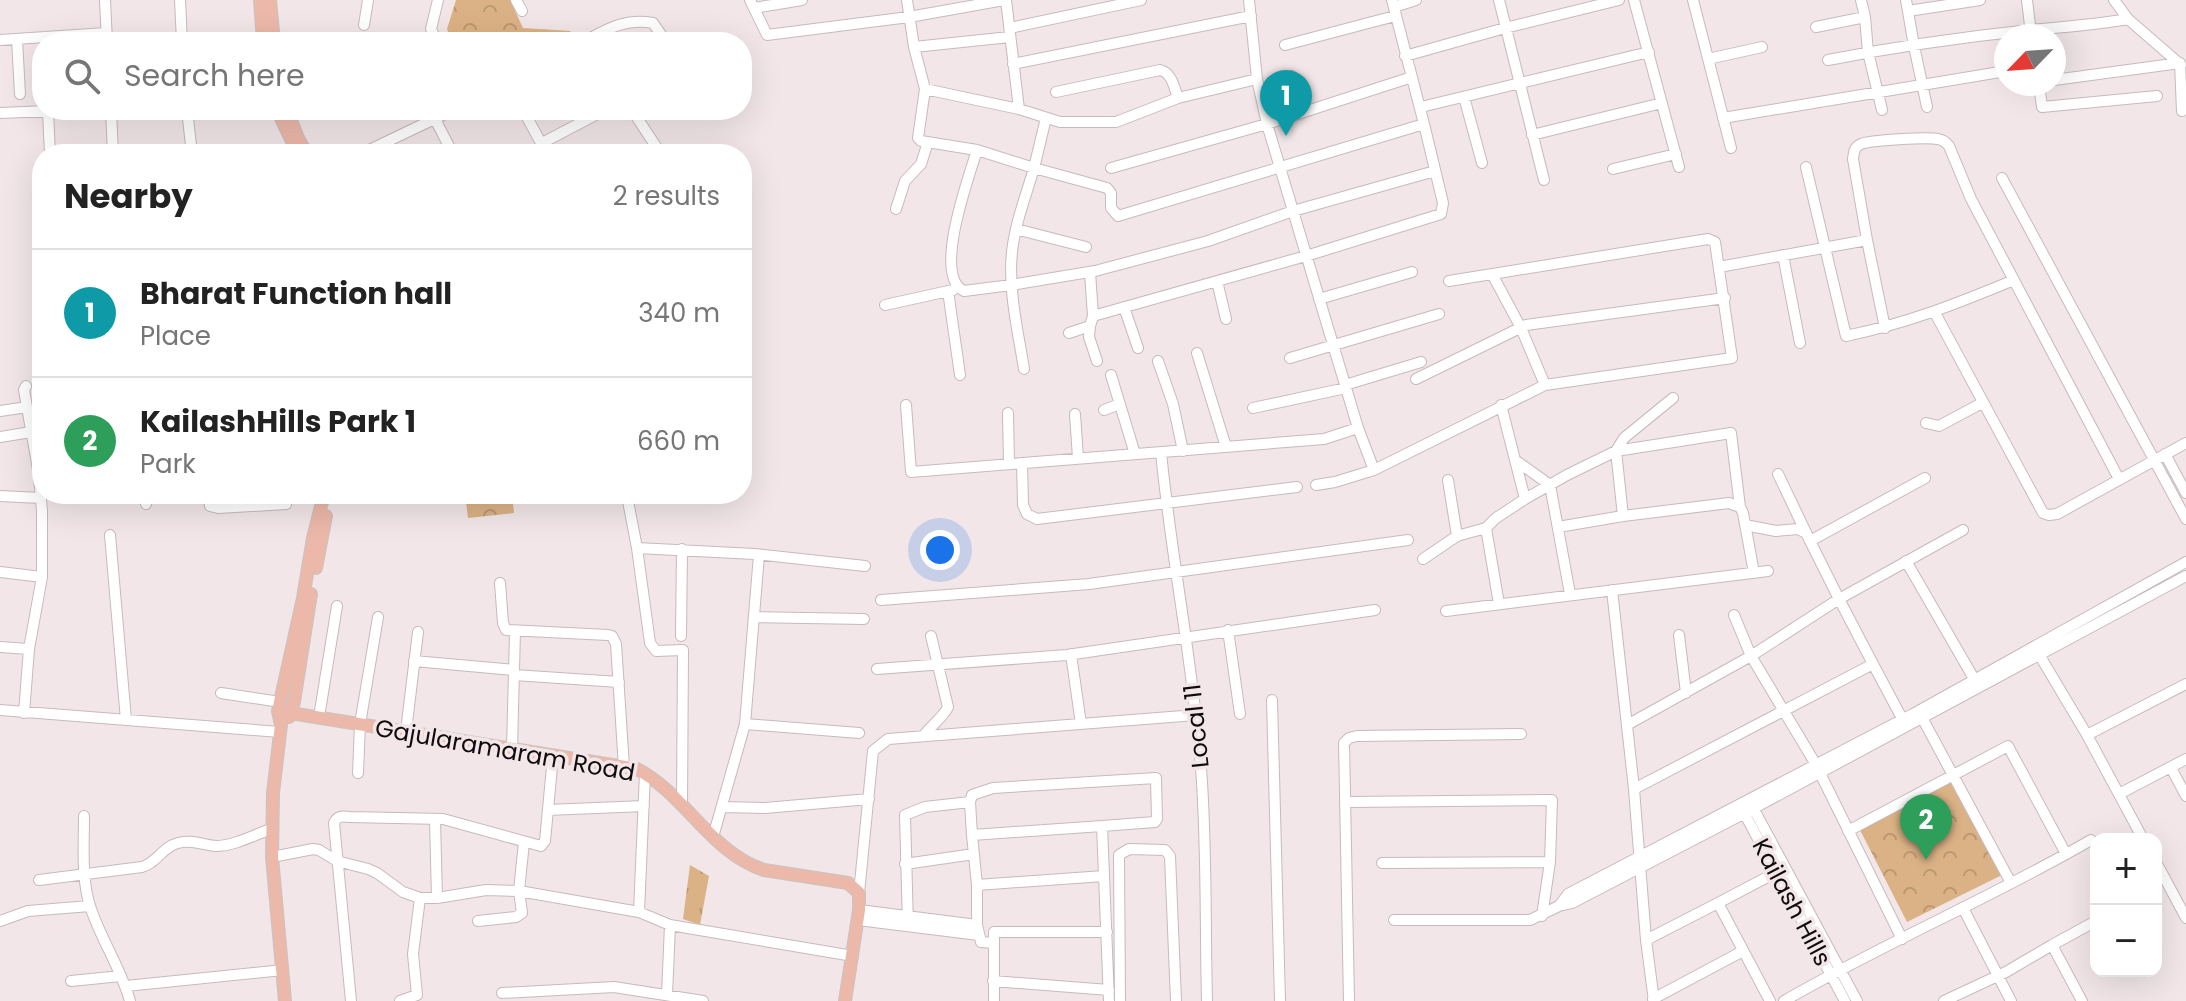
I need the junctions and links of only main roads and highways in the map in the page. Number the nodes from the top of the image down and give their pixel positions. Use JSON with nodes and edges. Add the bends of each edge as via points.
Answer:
{"nodes":[{"id":1,"x":260,"y":0,"type":"edge"},
{"id":2,"x":270,"y":0,"type":"edge"},
{"id":3,"x":262,"y":32,"type":"edge"},
{"id":4,"x":273,"y":32,"type":"edge"},
{"id":5,"x":282,"y":120,"type":"edge"},
{"id":6,"x":291,"y":120,"type":"edge"},
{"id":7,"x":293,"y":144,"type":"edge"},
{"id":8,"x":301,"y":144,"type":"edge"},
{"id":9,"x":322,"y":504,"type":"edge"},
{"id":10,"x":329,"y":504,"type":"edge"},
{"id":11,"x":283,"y":708,"type":"junction"},
{"id":12,"x":285,"y":1001,"type":"edge"},
{"id":13,"x":845,"y":1001,"type":"edge"}],
"edges":[{"from":1,"to":3,"type":"main road"},
{"from":2,"to":4,"type":"main road"},
{"from":5,"to":7,"type":"main road"},
{"from":6,"to":8,"type":"main road"},
{"from":9,"to":11,"type":"main road"},
{"from":10,"to":11,"type":"main road"},
{"from":11,"to":12,"type":"main road","via":[[271,829]]},
{"from":11,"to":13,"type":"main road","name":"Gajularamaram Road","via":[[645,773],[751,865],[848,883],[859,893]]}]}
